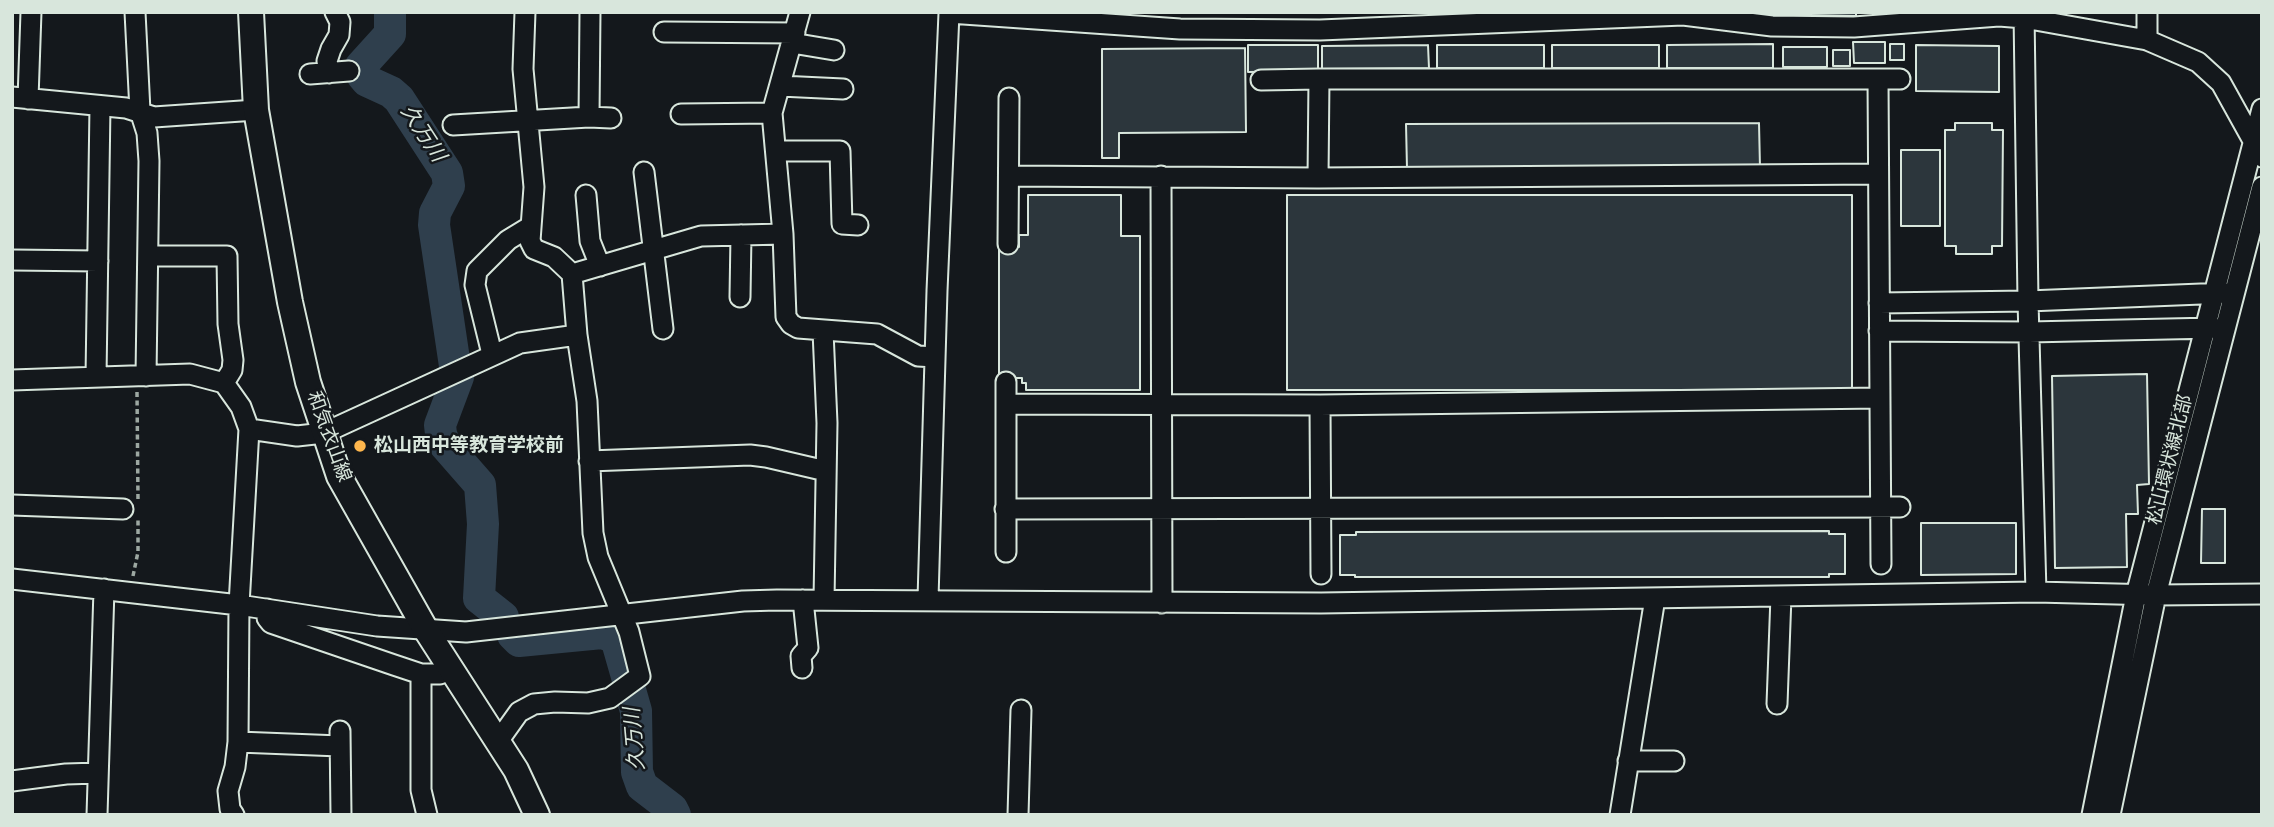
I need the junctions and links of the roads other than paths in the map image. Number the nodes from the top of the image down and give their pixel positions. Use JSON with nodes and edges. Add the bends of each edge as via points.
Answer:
{"nodes":[{"id":1,"x":32,"y":12,"type":"edge"},
{"id":2,"x":135,"y":12,"type":"edge"},
{"id":3,"x":251,"y":12,"type":"edge"},
{"id":4,"x":335,"y":12,"type":"edge"},
{"id":5,"x":525,"y":12,"type":"edge"},
{"id":6,"x":590,"y":12,"type":"edge"},
{"id":7,"x":800,"y":12,"type":"edge"},
{"id":8,"x":2147,"y":12,"type":"edge"},
{"id":9,"x":948,"y":13,"type":"edge"},
{"id":10,"x":1682,"y":14,"type":"edge"},
{"id":11,"x":2024,"y":15,"type":"edge"},
{"id":12,"x":1481,"y":18,"type":"edge"},
{"id":13,"x":1898,"y":18,"type":"edge"},
{"id":14,"x":664,"y":32,"type":"dead end"},
{"id":15,"x":794,"y":38,"type":"junction"},
{"id":16,"x":2147,"y":40,"type":"junction"},
{"id":17,"x":834,"y":50,"type":"dead end"},
{"id":18,"x":349,"y":71,"type":"dead end"},
{"id":19,"x":1261,"y":79,"type":"dead end"},
{"id":20,"x":1319,"y":79,"type":"junction"},
{"id":21,"x":1878,"y":79,"type":"junction"},
{"id":22,"x":1900,"y":79,"type":"dead end"},
{"id":23,"x":780,"y":86,"type":"junction"},
{"id":24,"x":843,"y":89,"type":"dead end"},
{"id":25,"x":20,"y":98,"type":"edge"},
{"id":26,"x":1009,"y":98,"type":"dead end"},
{"id":27,"x":100,"y":106,"type":"junction"},
{"id":28,"x":2262,"y":109,"type":"edge"},
{"id":29,"x":256,"y":110,"type":"junction"},
{"id":30,"x":140,"y":111,"type":"junction"},
{"id":31,"x":772,"y":113,"type":"junction"},
{"id":32,"x":681,"y":114,"type":"dead end"},
{"id":33,"x":589,"y":117,"type":"junction"},
{"id":34,"x":611,"y":118,"type":"dead end"},
{"id":35,"x":529,"y":120,"type":"junction"},
{"id":36,"x":453,"y":125,"type":"dead end"},
{"id":37,"x":2257,"y":149,"type":"edge"},
{"id":38,"x":776,"y":151,"type":"junction"},
{"id":39,"x":644,"y":172,"type":"dead end"},
{"id":40,"x":1878,"y":174,"type":"junction"},
{"id":41,"x":1009,"y":176,"type":"junction"},
{"id":42,"x":1161,"y":176,"type":"junction"},
{"id":43,"x":1318,"y":178,"type":"junction"},
{"id":44,"x":2262,"y":187,"type":"edge"},
{"id":45,"x":586,"y":195,"type":"dead end"},
{"id":46,"x":858,"y":225,"type":"dead end"},
{"id":47,"x":531,"y":226,"type":"junction"},
{"id":48,"x":783,"y":234,"type":"junction"},
{"id":49,"x":741,"y":235,"type":"junction"},
{"id":50,"x":1008,"y":244,"type":"dead end"},
{"id":51,"x":652,"y":250,"type":"junction"},
{"id":52,"x":148,"y":256,"type":"junction"},
{"id":53,"x":12,"y":260,"type":"edge"},
{"id":54,"x":98,"y":261,"type":"junction"},
{"id":55,"x":600,"y":266,"type":"junction"},
{"id":56,"x":572,"y":274,"type":"junction"},
{"id":57,"x":2214,"y":293,"type":"junction"},
{"id":58,"x":2234,"y":293,"type":"junction"},
{"id":59,"x":740,"y":297,"type":"dead end"},
{"id":60,"x":2028,"y":301,"type":"junction"},
{"id":61,"x":1879,"y":303,"type":"junction"},
{"id":62,"x":2204,"y":328,"type":"junction"},
{"id":63,"x":2226,"y":328,"type":"junction"},
{"id":64,"x":663,"y":329,"type":"dead end"},
{"id":65,"x":823,"y":331,"type":"junction"},
{"id":66,"x":1879,"y":331,"type":"junction"},
{"id":67,"x":2029,"y":332,"type":"junction"},
{"id":68,"x":577,"y":335,"type":"junction"},
{"id":69,"x":492,"y":354,"type":"junction"},
{"id":70,"x":935,"y":357,"type":"junction"},
{"id":71,"x":142,"y":376,"type":"junction"},
{"id":72,"x":96,"y":377,"type":"junction"},
{"id":73,"x":12,"y":380,"type":"edge"},
{"id":74,"x":1006,"y":382,"type":"dead end"},
{"id":75,"x":224,"y":383,"type":"junction"},
{"id":76,"x":1880,"y":398,"type":"junction"},
{"id":77,"x":1006,"y":404,"type":"junction"},
{"id":78,"x":1161,"y":405,"type":"junction"},
{"id":79,"x":1320,"y":405,"type":"junction"},
{"id":80,"x":249,"y":429,"type":"junction"},
{"id":81,"x":324,"y":433,"type":"junction"},
{"id":82,"x":589,"y":461,"type":"junction"},
{"id":83,"x":826,"y":471,"type":"junction"},
{"id":84,"x":12,"y":505,"type":"edge"},
{"id":85,"x":1320,"y":507,"type":"junction"},
{"id":86,"x":1890,"y":507,"type":"junction"},
{"id":87,"x":1162,"y":508,"type":"junction"},
{"id":88,"x":123,"y":509,"type":"dead end"},
{"id":89,"x":1005,"y":509,"type":"junction"},
{"id":90,"x":1006,"y":552,"type":"dead end"},
{"id":91,"x":1881,"y":564,"type":"dead end"},
{"id":92,"x":1321,"y":574,"type":"dead end"},
{"id":93,"x":12,"y":579,"type":"edge"},
{"id":94,"x":104,"y":589,"type":"junction"},
{"id":95,"x":2036,"y":592,"type":"junction"},
{"id":96,"x":2136,"y":594,"type":"junction"},
{"id":97,"x":2262,"y":594,"type":"edge"},
{"id":98,"x":2156,"y":595,"type":"junction"},
{"id":99,"x":1781,"y":596,"type":"junction"},
{"id":100,"x":1655,"y":598,"type":"junction"},
{"id":101,"x":928,"y":599,"type":"junction"},
{"id":102,"x":803,"y":600,"type":"junction"},
{"id":103,"x":824,"y":600,"type":"junction"},
{"id":104,"x":1162,"y":603,"type":"junction"},
{"id":105,"x":239,"y":604,"type":"junction"},
{"id":106,"x":267,"y":609,"type":"junction"},
{"id":107,"x":622,"y":615,"type":"junction"},
{"id":108,"x":426,"y":630,"type":"junction"},
{"id":109,"x":802,"y":668,"type":"dead end"},
{"id":110,"x":452,"y":669,"type":"junction"},
{"id":111,"x":422,"y":674,"type":"junction"},
{"id":112,"x":1777,"y":704,"type":"dead end"},
{"id":113,"x":1021,"y":710,"type":"dead end"},
{"id":114,"x":499,"y":740,"type":"junction"},
{"id":115,"x":238,"y":743,"type":"junction"},
{"id":116,"x":1628,"y":761,"type":"junction"},
{"id":117,"x":1674,"y":761,"type":"dead end"},
{"id":118,"x":98,"y":773,"type":"junction"},
{"id":119,"x":12,"y":781,"type":"edge"},
{"id":120,"x":97,"y":815,"type":"edge"},
{"id":121,"x":234,"y":815,"type":"edge"},
{"id":122,"x":341,"y":815,"type":"edge"},
{"id":123,"x":427,"y":815,"type":"edge"},
{"id":124,"x":537,"y":815,"type":"edge"},
{"id":125,"x":1018,"y":815,"type":"edge"},
{"id":126,"x":1620,"y":815,"type":"edge"},
{"id":127,"x":2092,"y":815,"type":"edge"},
{"id":128,"x":2110,"y":815,"type":"edge"}],
"edges":[{"from":1,"to":25,"type":"street"},
{"from":2,"to":30,"type":"street"},
{"from":3,"to":29,"type":"main road","name":"和気衣山線"},
{"from":4,"to":18,"type":"street","via":[[339,35],[319,73]]},
{"from":5,"to":35,"type":"street","via":[[523,69]]},
{"from":6,"to":33,"type":"street"},
{"from":7,"to":15,"type":"street"},
{"from":8,"to":16,"type":"street"},
{"from":9,"to":12,"type":"street","via":[[1180,29],[1320,30]]},
{"from":9,"to":70,"type":"street"},
{"from":10,"to":12,"type":"street"},
{"from":10,"to":13,"type":"street","via":[[1772,26],[1854,27]]},
{"from":11,"to":13,"type":"street"},
{"from":11,"to":16,"type":"street"},
{"from":11,"to":60,"type":"street"},
{"from":14,"to":15,"type":"street"},
{"from":15,"to":17,"type":"street"},
{"from":15,"to":23,"type":"street"},
{"from":16,"to":37,"type":"street","via":[[2198,62],[2221,83]]},
{"from":19,"to":20,"type":"street"},
{"from":20,"to":21,"type":"street"},
{"from":20,"to":43,"type":"street"},
{"from":21,"to":22,"type":"street"},
{"from":21,"to":40,"type":"street"},
{"from":23,"to":24,"type":"street"},
{"from":23,"to":31,"type":"street"},
{"from":25,"to":27,"type":"street"},
{"from":26,"to":41,"type":"street"},
{"from":27,"to":30,"type":"street"},
{"from":27,"to":54,"type":"street"},
{"from":28,"to":37,"type":"street","name":"松山環状線北部"},
{"from":29,"to":30,"type":"street","via":[[170,117]]},
{"from":29,"to":81,"type":"main road","name":"和気衣山線","via":[[290,302]]},
{"from":30,"to":52,"type":"street","via":[[149,161]]},
{"from":31,"to":32,"type":"street"},
{"from":31,"to":38,"type":"street"},
{"from":33,"to":34,"type":"street"},
{"from":33,"to":35,"type":"street"},
{"from":35,"to":36,"type":"street"},
{"from":35,"to":47,"type":"street","via":[[534,187]]},
{"from":37,"to":57,"type":"street","name":"松山環状線北部"},
{"from":38,"to":46,"type":"street","via":[[840,151],[842,224]]},
{"from":38,"to":48,"type":"street"},
{"from":39,"to":51,"type":"street"},
{"from":40,"to":43,"type":"street"},
{"from":40,"to":61,"type":"street"},
{"from":41,"to":42,"type":"street"},
{"from":41,"to":50,"type":"street"},
{"from":42,"to":43,"type":"street"},
{"from":42,"to":78,"type":"street"},
{"from":44,"to":58,"type":"street","name":"松山環状線北部"},
{"from":45,"to":55,"type":"street","via":[[590,242]]},
{"from":47,"to":56,"type":"street","via":[[534,249],[554,257]]},
{"from":47,"to":69,"type":"street","via":[[477,271],[475,285]]},
{"from":48,"to":49,"type":"street"},
{"from":48,"to":65,"type":"street","via":[[786,317],[798,328]]},
{"from":49,"to":51,"type":"street","via":[[701,236]]},
{"from":49,"to":59,"type":"street"},
{"from":51,"to":55,"type":"street"},
{"from":51,"to":64,"type":"street"},
{"from":52,"to":71,"type":"street"},
{"from":52,"to":75,"type":"street","via":[[227,256],[233,360]]},
{"from":53,"to":54,"type":"street"},
{"from":54,"to":72,"type":"street"},
{"from":55,"to":56,"type":"street"},
{"from":56,"to":68,"type":"street"},
{"from":57,"to":58,"type":"street"},
{"from":57,"to":60,"type":"street"},
{"from":57,"to":62,"type":"street","name":"松山環状線北部"},
{"from":58,"to":63,"type":"street","name":"松山環状線北部"},
{"from":60,"to":61,"type":"street"},
{"from":60,"to":67,"type":"street"},
{"from":61,"to":66,"type":"street"},
{"from":62,"to":63,"type":"street"},
{"from":62,"to":67,"type":"street"},
{"from":62,"to":96,"type":"street","name":"松山環状線北部"},
{"from":63,"to":98,"type":"street","name":"松山環状線北部"},
{"from":65,"to":70,"type":"street","via":[[877,334],[918,356]]},
{"from":65,"to":83,"type":"street"},
{"from":66,"to":67,"type":"street"},
{"from":66,"to":76,"type":"street"},
{"from":67,"to":95,"type":"street"},
{"from":68,"to":69,"type":"street","via":[[520,343]]},
{"from":68,"to":82,"type":"street","via":[[587,401]]},
{"from":69,"to":81,"type":"street"},
{"from":70,"to":101,"type":"street"},
{"from":71,"to":72,"type":"street"},
{"from":71,"to":75,"type":"street","via":[[190,374]]},
{"from":72,"to":73,"type":"street"},
{"from":74,"to":77,"type":"street"},
{"from":75,"to":80,"type":"street"},
{"from":76,"to":79,"type":"street"},
{"from":76,"to":86,"type":"street"},
{"from":77,"to":78,"type":"street"},
{"from":77,"to":89,"type":"street"},
{"from":78,"to":79,"type":"street"},
{"from":78,"to":87,"type":"street"},
{"from":79,"to":85,"type":"street"},
{"from":80,"to":81,"type":"street","via":[[297,436]]},
{"from":80,"to":105,"type":"street"},
{"from":81,"to":108,"type":"main road","name":"和気衣山線","via":[[339,476]]},
{"from":82,"to":83,"type":"street","via":[[750,455]]},
{"from":82,"to":107,"type":"street","via":[[598,557]]},
{"from":83,"to":103,"type":"street"},
{"from":84,"to":88,"type":"street"},
{"from":85,"to":86,"type":"street"},
{"from":85,"to":87,"type":"street"},
{"from":85,"to":92,"type":"street"},
{"from":86,"to":91,"type":"street"},
{"from":87,"to":89,"type":"street"},
{"from":87,"to":104,"type":"street"},
{"from":89,"to":90,"type":"street"},
{"from":93,"to":94,"type":"street"},
{"from":94,"to":105,"type":"street"},
{"from":94,"to":118,"type":"street"},
{"from":95,"to":96,"type":"street"},
{"from":95,"to":99,"type":"street"},
{"from":96,"to":98,"type":"street"},
{"from":96,"to":127,"type":"street","name":"松山環状線北部"},
{"from":97,"to":98,"type":"street"},
{"from":98,"to":128,"type":"street","name":"松山環状線北部"},
{"from":99,"to":100,"type":"street"},
{"from":99,"to":112,"type":"street"},
{"from":100,"to":104,"type":"street"},
{"from":100,"to":116,"type":"street"},
{"from":101,"to":103,"type":"street"},
{"from":101,"to":104,"type":"street"},
{"from":102,"to":103,"type":"street"},
{"from":102,"to":107,"type":"street","via":[[743,601]]},
{"from":102,"to":109,"type":"street","via":[[808,648],[801,656]]},
{"from":105,"to":106,"type":"street"},
{"from":105,"to":115,"type":"street"},
{"from":106,"to":108,"type":"street"},
{"from":106,"to":111,"type":"street","via":[[271,623]]},
{"from":107,"to":108,"type":"street","via":[[466,632]]},
{"from":107,"to":114,"type":"street","via":[[640,677],[610,698],[534,704],[519,712]]},
{"from":108,"to":110,"type":"main road","name":"和気衣山線"},
{"from":110,"to":111,"type":"street"},
{"from":110,"to":114,"type":"main road","name":"和気衣山線"},
{"from":111,"to":123,"type":"street","via":[[422,790]]},
{"from":113,"to":125,"type":"street"},
{"from":114,"to":124,"type":"main road","name":"和気衣山線"},
{"from":115,"to":121,"type":"street","via":[[229,791]]},
{"from":115,"to":122,"type":"street","via":[[340,738]]},
{"from":116,"to":117,"type":"street"},
{"from":116,"to":126,"type":"street"},
{"from":118,"to":119,"type":"street"},
{"from":118,"to":120,"type":"street"}]}
